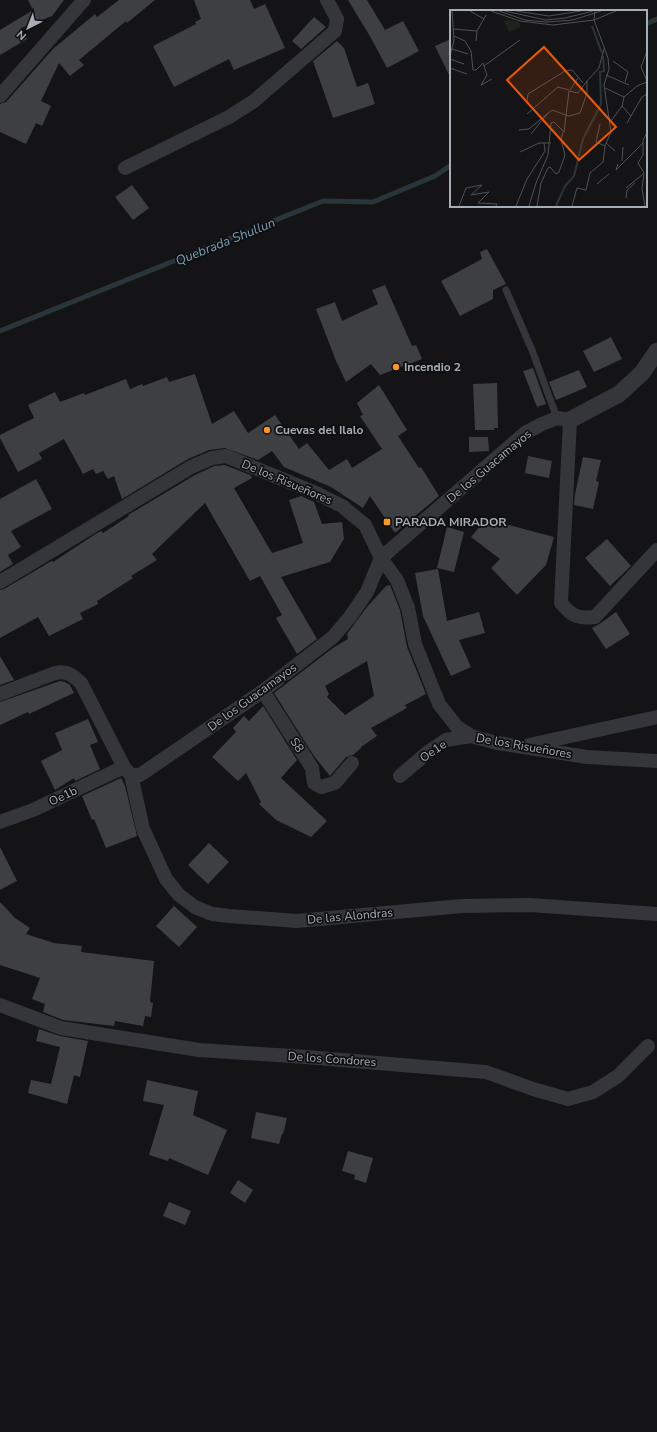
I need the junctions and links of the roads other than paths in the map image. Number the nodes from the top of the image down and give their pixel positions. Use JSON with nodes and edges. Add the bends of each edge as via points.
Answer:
{"nodes":[{"id":1,"x":84,"y":0,"type":"edge"},
{"id":2,"x":327,"y":0,"type":"edge"},
{"id":3,"x":0,"y":96,"type":"edge"},
{"id":4,"x":126,"y":168,"type":"dead end"},
{"id":5,"x":506,"y":290,"type":"dead end"},
{"id":6,"x":657,"y":351,"type":"edge"},
{"id":7,"x":563,"y":419,"type":"junction"},
{"id":8,"x":657,"y":550,"type":"edge"},
{"id":9,"x":381,"y":558,"type":"junction"},
{"id":10,"x":651,"y":563,"type":"edge"},
{"id":11,"x":0,"y":582,"type":"edge"},
{"id":12,"x":263,"y":691,"type":"junction"},
{"id":13,"x":0,"y":694,"type":"edge"},
{"id":14,"x":657,"y":717,"type":"edge"},
{"id":15,"x":471,"y":736,"type":"junction"},
{"id":16,"x":521,"y":747,"type":"junction"},
{"id":17,"x":657,"y":761,"type":"edge"},
{"id":18,"x":352,"y":763,"type":"dead end"},
{"id":19,"x":128,"y":771,"type":"junction"},
{"id":20,"x":400,"y":776,"type":"dead end"},
{"id":21,"x":0,"y":822,"type":"edge"},
{"id":22,"x":657,"y":914,"type":"edge"},
{"id":23,"x":0,"y":1005,"type":"edge"},
{"id":24,"x":648,"y":1046,"type":"dead end"}],
"edges":[{"from":1,"to":3,"type":"street"},
{"from":2,"to":4,"type":"street","via":[[337,19],[335,31],[254,101],[229,117]]},
{"from":5,"to":7,"type":"lane"},
{"from":6,"to":7,"type":"street","via":[[642,373],[619,394]]},
{"from":7,"to":9,"type":"street","name":"De los Guacamayos","via":[[542,424],[525,433]]},
{"from":7,"to":10,"type":"street","via":[[561,603],[570,614],[582,618],[595,617]]},
{"from":8,"to":10,"type":"street"},
{"from":9,"to":11,"type":"street","name":"De los Risueñores","via":[[365,525],[342,506],[226,456],[191,466]]},
{"from":9,"to":12,"type":"street","name":"De los Guacamayos","via":[[367,592],[333,637]]},
{"from":9,"to":15,"type":"street","name":"De los Risueñores","via":[[397,580],[408,608],[415,644],[439,704],[457,727]]},
{"from":12,"to":18,"type":"street","name":"S8","via":[[312,768],[314,783],[321,787],[335,783]]},
{"from":12,"to":19,"type":"street","name":"De los Guacamayos","via":[[140,774]]},
{"from":13,"to":19,"type":"street","via":[[55,673],[71,674],[81,683]]},
{"from":14,"to":16,"type":"street"},
{"from":15,"to":16,"type":"street","name":"De los Risueñores"},
{"from":15,"to":20,"type":"street","name":"Oe1e","via":[[446,740]]},
{"from":16,"to":17,"type":"street","name":"De los Risueñores","via":[[587,757]]},
{"from":19,"to":21,"type":"street","name":"Oe1b"},
{"from":19,"to":22,"type":"street","name":"De las Alondras","via":[[143,829],[166,879],[178,895],[195,907],[212,914],[297,921],[462,906],[530,905]]},
{"from":23,"to":24,"type":"street","name":"De los Condores","via":[[61,1028],[199,1050],[486,1072],[568,1099],[593,1092],[618,1076]]}]}
